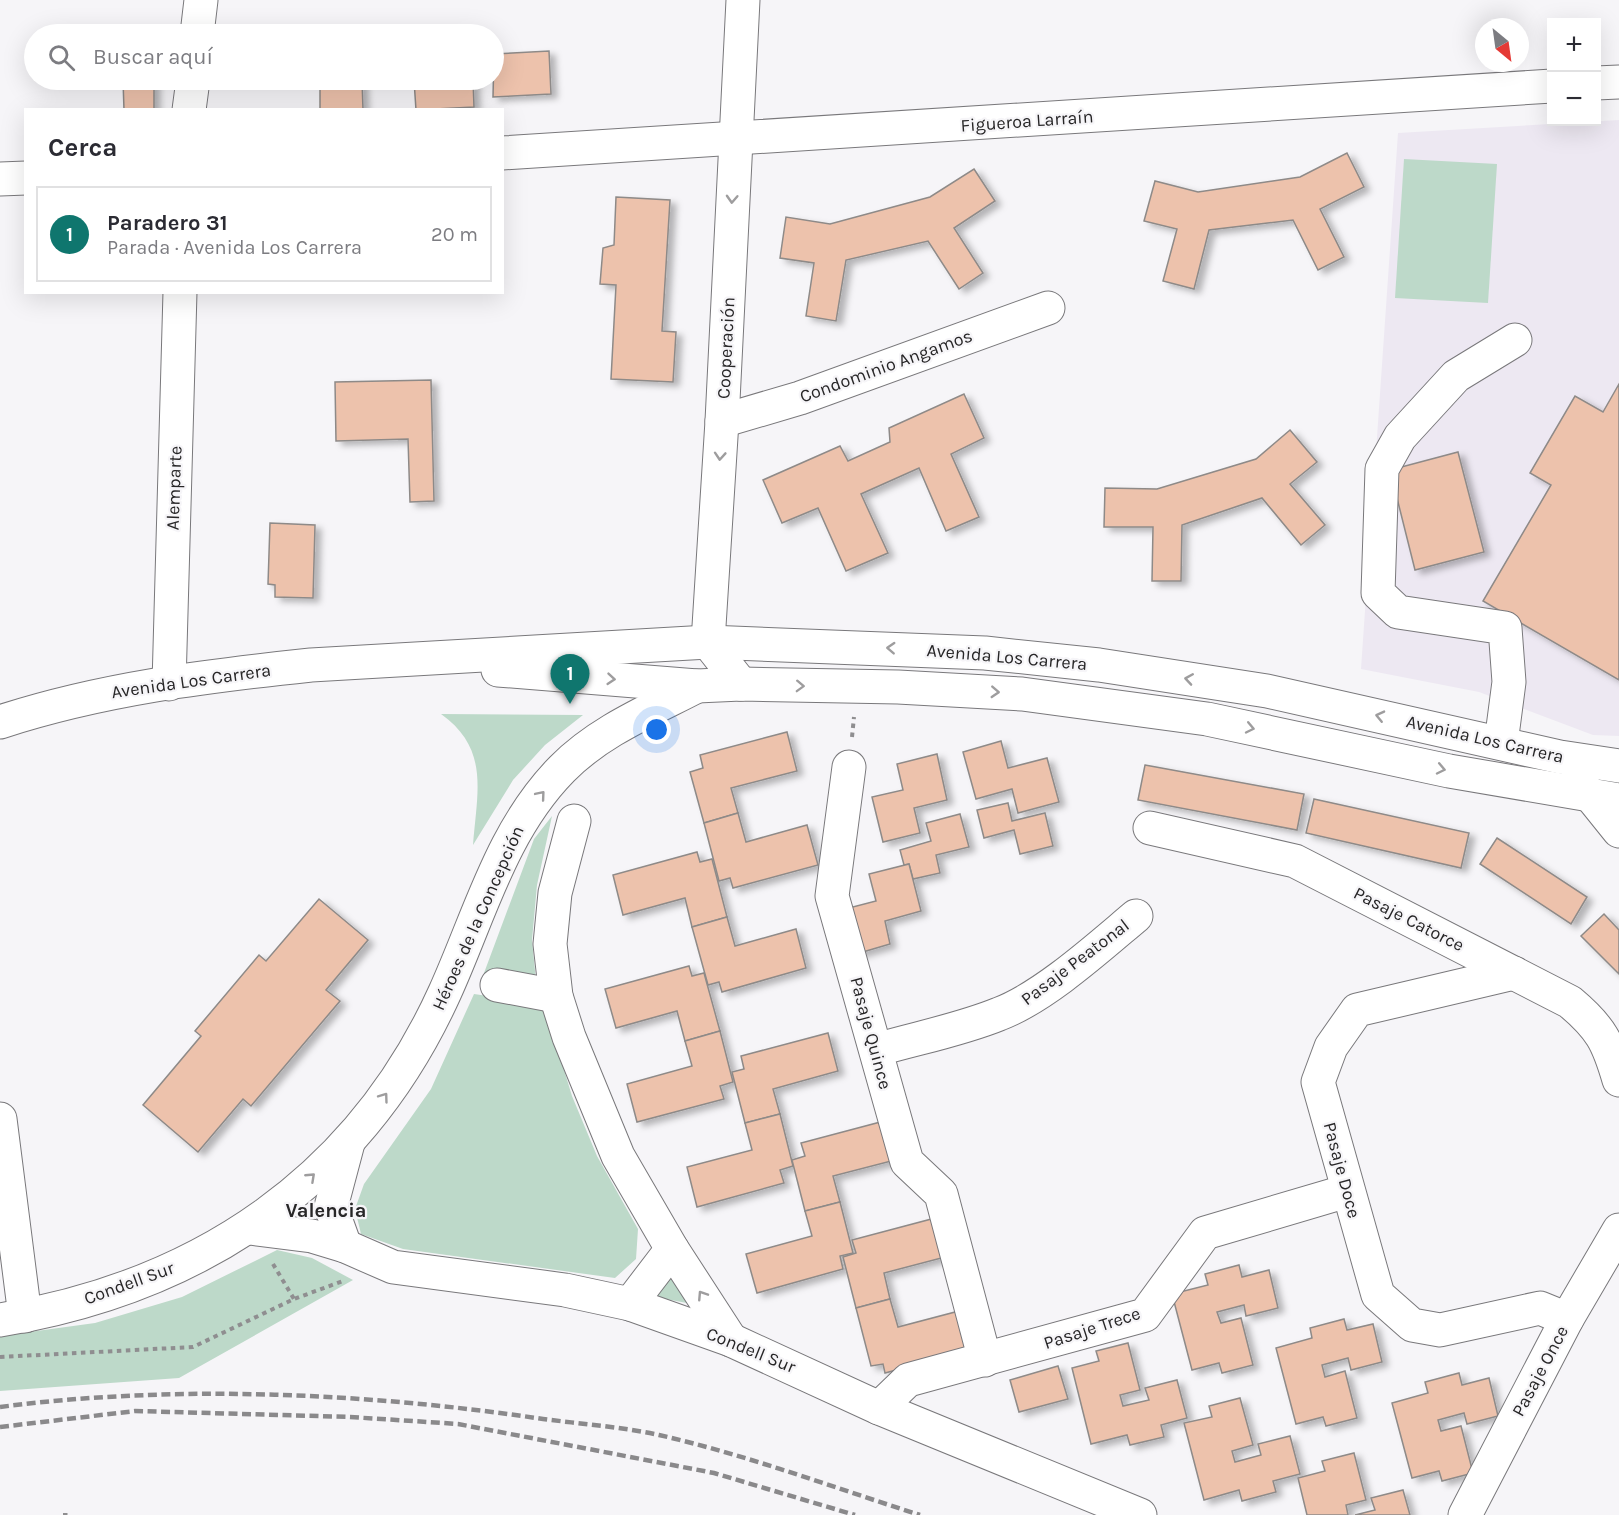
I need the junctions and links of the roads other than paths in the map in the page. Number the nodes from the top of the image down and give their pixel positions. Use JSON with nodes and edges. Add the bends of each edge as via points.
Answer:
{"nodes":[{"id":1,"x":201,"y":0,"type":"edge"},
{"id":2,"x":743,"y":0,"type":"edge"},
{"id":3,"x":198,"y":24,"type":"edge"},
{"id":4,"x":1619,"y":82,"type":"edge"},
{"id":5,"x":1601,"y":83,"type":"edge"},
{"id":6,"x":1547,"y":86,"type":"edge"},
{"id":7,"x":191,"y":90,"type":"edge"},
{"id":8,"x":189,"y":108,"type":"edge"},
{"id":9,"x":735,"y":140,"type":"junction"},
{"id":10,"x":504,"y":153,"type":"edge"},
{"id":11,"x":24,"y":178,"type":"edge"},
{"id":12,"x":0,"y":179,"type":"edge"},
{"id":13,"x":180,"y":294,"type":"edge"},
{"id":14,"x":1048,"y":308,"type":"dead end"},
{"id":15,"x":1515,"y":340,"type":"dead end"},
{"id":16,"x":722,"y":421,"type":"junction"},
{"id":17,"x":708,"y":642,"type":"junction"},
{"id":18,"x":386,"y":660,"type":"junction"},
{"id":19,"x":169,"y":684,"type":"junction"},
{"id":20,"x":741,"y":684,"type":"junction"},
{"id":21,"x":697,"y":686,"type":"junction"},
{"id":22,"x":0,"y":722,"type":"edge"},
{"id":23,"x":1501,"y":744,"type":"junction"},
{"id":24,"x":1560,"y":758,"type":"junction"},
{"id":25,"x":1619,"y":766,"type":"edge"},
{"id":26,"x":849,"y":767,"type":"road end"},
{"id":27,"x":1605,"y":798,"type":"edge"},
{"id":28,"x":574,"y":821,"type":"dead end"},
{"id":29,"x":1150,"y":828,"type":"dead end"},
{"id":30,"x":1619,"y":831,"type":"edge"},
{"id":31,"x":1136,"y":916,"type":"dead end"},
{"id":32,"x":1514,"y":973,"type":"junction"},
{"id":33,"x":497,"y":985,"type":"dead end"},
{"id":34,"x":556,"y":996,"type":"junction"},
{"id":35,"x":876,"y":1050,"type":"junction"},
{"id":36,"x":1619,"y":1080,"type":"edge"},
{"id":37,"x":0,"y":1119,"type":"edge"},
{"id":38,"x":348,"y":1143,"type":"junction"},
{"id":39,"x":1347,"y":1191,"type":"junction"},
{"id":40,"x":250,"y":1228,"type":"junction"},
{"id":41,"x":1619,"y":1230,"type":"edge"},
{"id":42,"x":345,"y":1246,"type":"junction"},
{"id":43,"x":672,"y":1249,"type":"junction"},
{"id":44,"x":630,"y":1304,"type":"junction"},
{"id":45,"x":13,"y":1318,"type":"edge"},
{"id":46,"x":1567,"y":1319,"type":"junction"},
{"id":47,"x":731,"y":1340,"type":"junction"},
{"id":48,"x":985,"y":1360,"type":"junction"},
{"id":49,"x":879,"y":1408,"type":"junction"},
{"id":50,"x":1140,"y":1515,"type":"edge"},
{"id":51,"x":1465,"y":1515,"type":"edge"}],
"edges":[{"from":1,"to":3,"type":"street"},
{"from":2,"to":9,"type":"street","name":"Cooperación"},
{"from":4,"to":5,"type":"street"},
{"from":6,"to":9,"type":"street","name":"Figueroa Larraín"},
{"from":7,"to":8,"type":"street"},
{"from":9,"to":10,"type":"street","name":"Figueroa Larraín"},
{"from":9,"to":16,"type":"street","name":"Cooperación","one_way":true},
{"from":11,"to":12,"type":"street"},
{"from":13,"to":19,"type":"street","name":"Alemparte"},
{"from":14,"to":16,"type":"street","name":"Condominio Angamos","via":[[800,398]]},
{"from":15,"to":23,"type":"street","via":[[1456,376],[1400,437],[1382,469],[1377,574],[1378,593],[1398,612],[1505,628],[1509,682]]},
{"from":16,"to":17,"type":"street","name":"Cooperación","one_way":true},
{"from":17,"to":18,"type":"street","name":"Avenida Los Carrera"},
{"from":17,"to":20,"type":"street"},
{"from":23,"to":17,"type":"street","name":"Avenida Los Carrera","one_way":true,"via":[[1267,691],[1099,665],[919,649]]},
{"from":18,"to":19,"type":"street","name":"Avenida Los Carrera","via":[[257,670]]},
{"from":18,"to":21,"type":"street","name":"Avenida Los Carrera","one_way":true},
{"from":19,"to":22,"type":"street","name":"Avenida Los Carrera","via":[[96,695]]},
{"from":20,"to":21,"type":"street","name":"Avenida Los Carrera"},
{"from":20,"to":27,"type":"street","name":"Avenida Los Carrera","one_way":true,"via":[[1022,694],[1207,719],[1449,771]]},
{"from":38,"to":21,"type":"street","name":"Héroes de la Concepción","one_way":true,"via":[[386,1094],[430,1025],[496,867],[523,817],[563,769],[601,738]]},
{"from":23,"to":24,"type":"street","name":"Avenida Los Carrera"},
{"from":24,"to":25,"type":"street","name":"Avenida Los Carrera"},
{"from":24,"to":27,"type":"street"},
{"from":26,"to":35,"type":"street","name":"Pasaje Quince","via":[[832,896]]},
{"from":27,"to":30,"type":"street"},
{"from":28,"to":34,"type":"street","via":[[555,893],[550,945]]},
{"from":29,"to":32,"type":"street","name":"Pasaje Catorce","via":[[1295,861]]},
{"from":31,"to":35,"type":"street","name":"Pasaje Peatonal","via":[[1025,1002],[999,1015]]},
{"from":32,"to":36,"type":"street","name":"Pasaje Catorce","via":[[1570,1002],[1593,1021],[1608,1045]]},
{"from":32,"to":39,"type":"street","name":"Pasaje Doce","via":[[1357,1010],[1330,1047],[1318,1082]]},
{"from":33,"to":34,"type":"street"},
{"from":34,"to":43,"type":"street","via":[[618,1156]]},
{"from":35,"to":48,"type":"street","name":"Pasaje Quince","via":[[907,1162],[941,1194]]},
{"from":37,"to":45,"type":"street"},
{"from":40,"to":38,"type":"street","name":"Condell Sur","one_way":true,"via":[[287,1200]]},
{"from":38,"to":42,"type":"street","via":[[331,1207]]},
{"from":39,"to":46,"type":"street","name":"Pasaje Doce","via":[[1378,1295],[1412,1325],[1440,1330],[1540,1308]]},
{"from":39,"to":48,"type":"street","name":"Pasaje Trece","via":[[1204,1233],[1145,1315]]},
{"from":40,"to":42,"type":"street","name":"Condell Sur","via":[[312,1236]]},
{"from":40,"to":45,"type":"street","name":"Condell Sur","via":[[149,1280]]},
{"from":41,"to":46,"type":"street","name":"Pasaje Once"},
{"from":42,"to":44,"type":"street","name":"Condell Sur","via":[[393,1267],[565,1290]]},
{"from":43,"to":44,"type":"street"},
{"from":47,"to":43,"type":"street","one_way":true},
{"from":44,"to":47,"type":"street","name":"Condell Sur"},
{"from":46,"to":51,"type":"street","name":"Pasaje Once"},
{"from":47,"to":49,"type":"street","name":"Condell Sur"},
{"from":48,"to":49,"type":"street","name":"Pasaje Trece","via":[[908,1380]]},
{"from":49,"to":50,"type":"street","name":"Condell Sur"}]}
